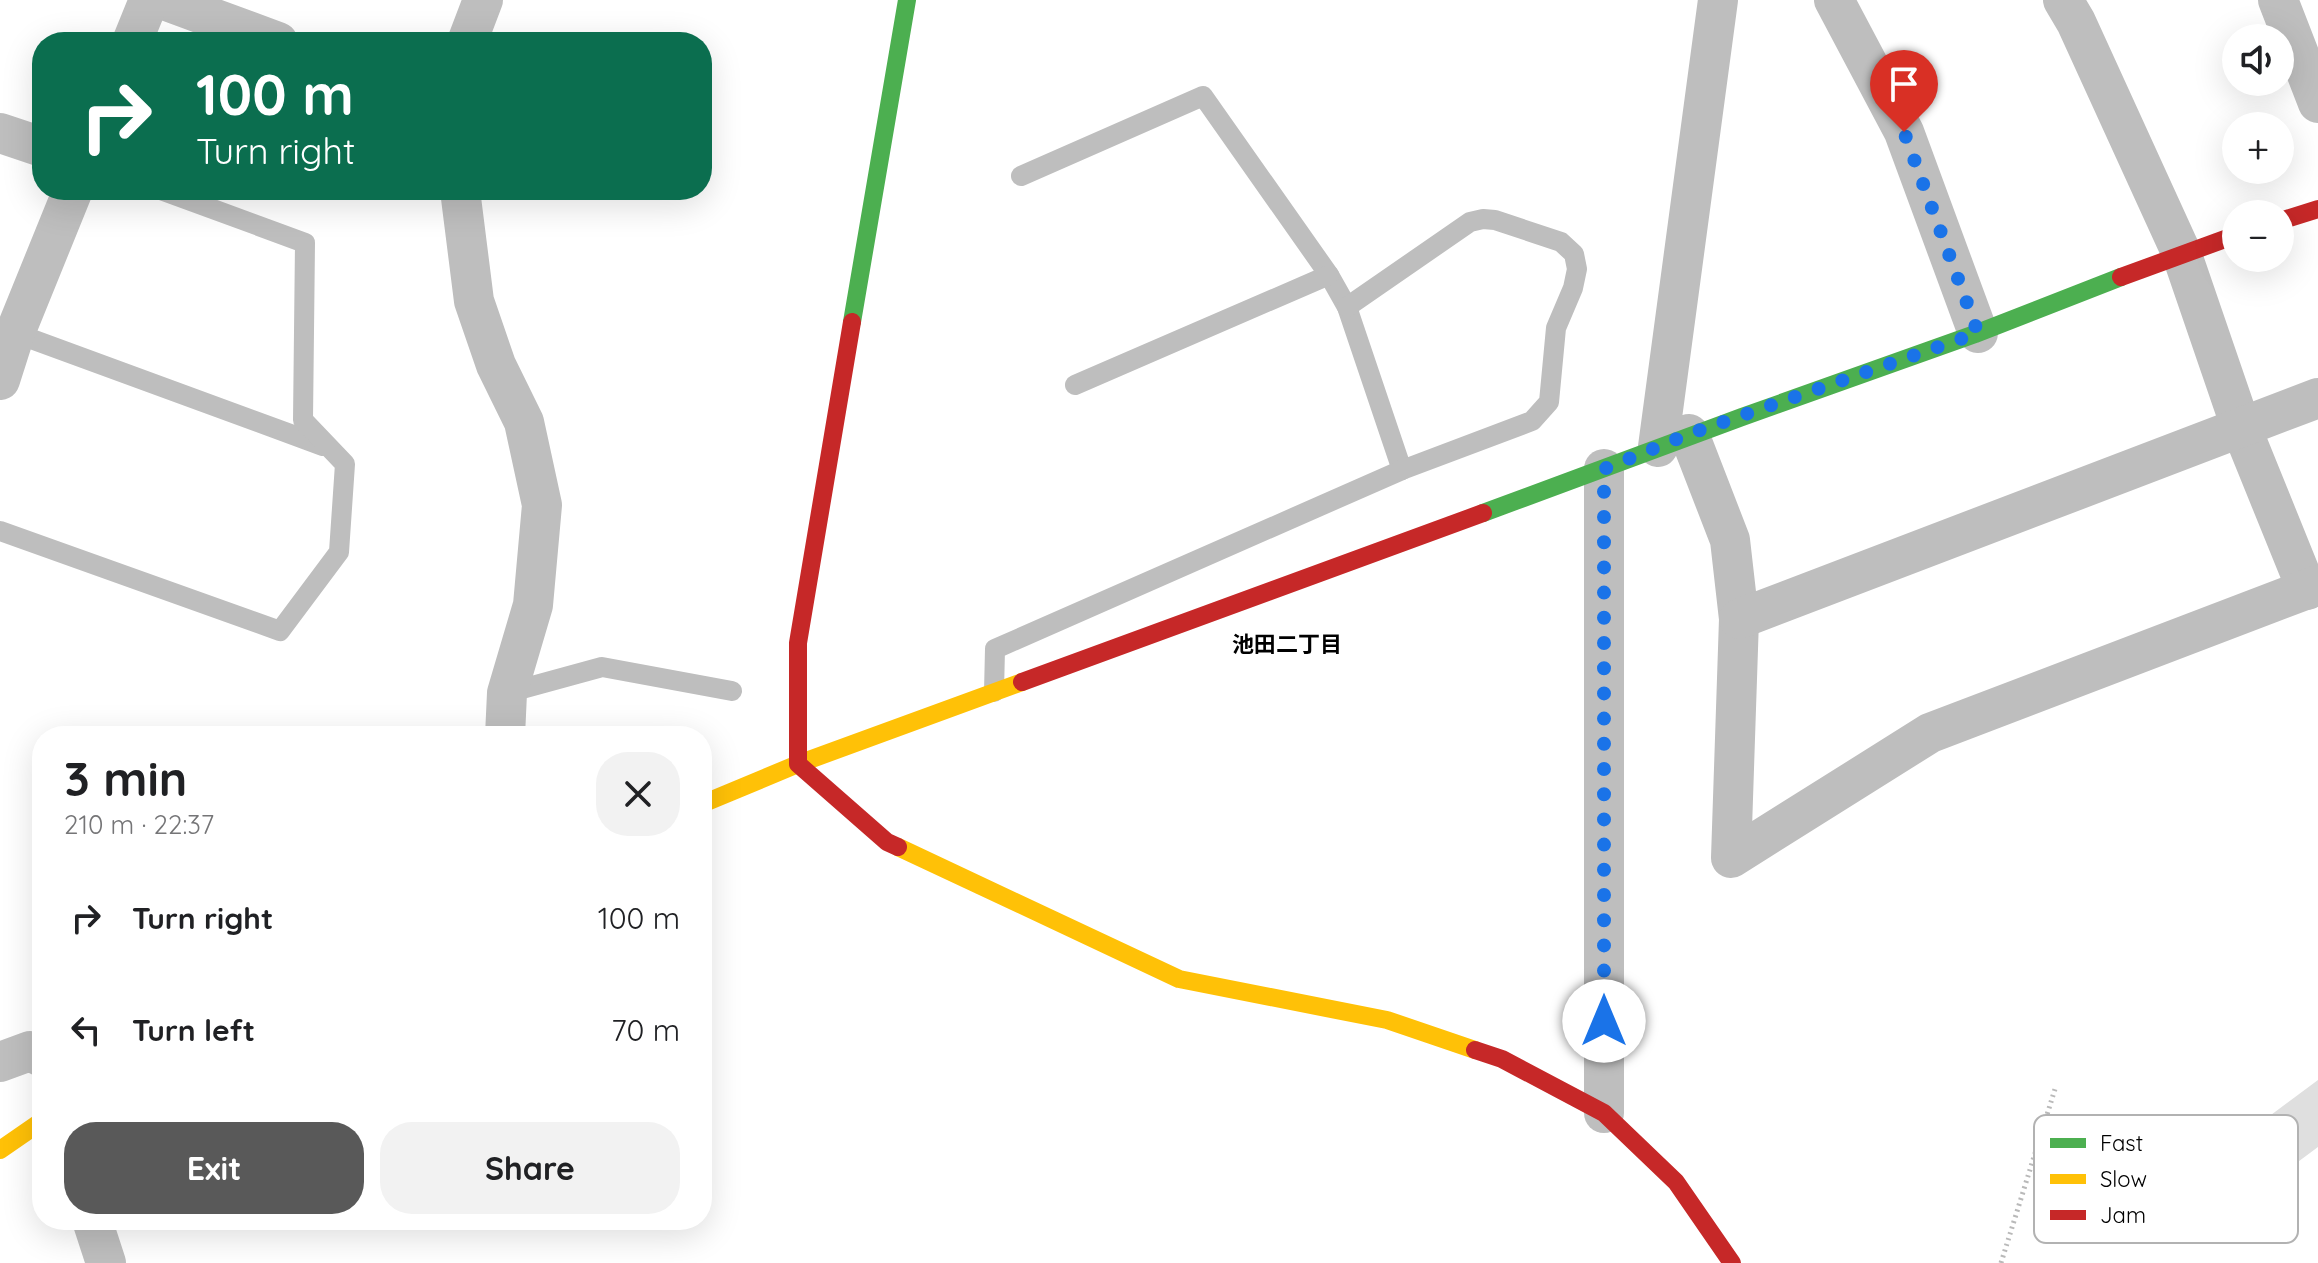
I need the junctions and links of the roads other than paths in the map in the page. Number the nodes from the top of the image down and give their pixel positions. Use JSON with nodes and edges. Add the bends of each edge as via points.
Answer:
{"nodes":[{"id":1,"x":149,"y":0,"type":"edge"},
{"id":2,"x":164,"y":0,"type":"edge"},
{"id":3,"x":483,"y":0,"type":"edge"},
{"id":4,"x":907,"y":0,"type":"edge"},
{"id":5,"x":1718,"y":0,"type":"edge"},
{"id":6,"x":1834,"y":0,"type":"edge"},
{"id":7,"x":2063,"y":0,"type":"edge"},
{"id":8,"x":2278,"y":0,"type":"edge"},
{"id":9,"x":136,"y":32,"type":"edge"},
{"id":10,"x":251,"y":32,"type":"edge"},
{"id":11,"x":471,"y":32,"type":"edge"},
{"id":12,"x":2318,"y":103,"type":"edge"},
{"id":13,"x":0,"y":133,"type":"edge"},
{"id":14,"x":32,"y":144,"type":"edge"},
{"id":15,"x":1021,"y":176,"type":"dead end"},
{"id":16,"x":68,"y":200,"type":"edge"},
{"id":17,"x":188,"y":200,"type":"edge"},
{"id":18,"x":461,"y":200,"type":"edge"},
{"id":19,"x":2318,"y":209,"type":"edge"},
{"id":20,"x":2294,"y":217,"type":"edge"},
{"id":21,"x":2222,"y":239,"type":"edge"},
{"id":22,"x":2181,"y":252,"type":"junction"},
{"id":23,"x":1329,"y":275,"type":"junction"},
{"id":24,"x":1347,"y":307,"type":"junction"},
{"id":25,"x":8,"y":330,"type":"edge"},
{"id":26,"x":1978,"y":333,"type":"junction"},
{"id":27,"x":0,"y":380,"type":"edge"},
{"id":28,"x":1075,"y":385,"type":"dead end"},
{"id":29,"x":2318,"y":398,"type":"edge"},
{"id":30,"x":2241,"y":427,"type":"junction"},
{"id":31,"x":1674,"y":441,"type":"junction"},
{"id":32,"x":330,"y":448,"type":"junction"},
{"id":33,"x":1604,"y":469,"type":"junction"},
{"id":34,"x":1402,"y":470,"type":"junction"},
{"id":35,"x":0,"y":531,"type":"edge"},
{"id":36,"x":2312,"y":588,"type":"edge"},
{"id":37,"x":1739,"y":619,"type":"junction"},
{"id":38,"x":732,"y":691,"type":"dead end"},
{"id":39,"x":994,"y":692,"type":"junction"},
{"id":40,"x":507,"y":693,"type":"junction"},
{"id":41,"x":505,"y":726,"type":"edge"},
{"id":42,"x":798,"y":764,"type":"junction"},
{"id":43,"x":712,"y":800,"type":"edge"},
{"id":44,"x":32,"y":1052,"type":"edge"},
{"id":45,"x":0,"y":1062,"type":"edge"},
{"id":46,"x":1604,"y":1113,"type":"junction"},
{"id":47,"x":32,"y":1128,"type":"edge"},
{"id":48,"x":0,"y":1150,"type":"edge"},
{"id":49,"x":95,"y":1230,"type":"edge"},
{"id":50,"x":106,"y":1263,"type":"edge"},
{"id":51,"x":1732,"y":1263,"type":"edge"}],
"edges":[{"from":1,"to":9,"type":"street"},
{"from":2,"to":10,"type":"street"},
{"from":3,"to":11,"type":"street"},
{"from":4,"to":42,"type":"street","via":[[798,643]]},
{"from":5,"to":31,"type":"street"},
{"from":6,"to":26,"type":"street","via":[[1904,132]]},
{"from":7,"to":22,"type":"street"},
{"from":8,"to":12,"type":"street"},
{"from":13,"to":14,"type":"street"},
{"from":15,"to":23,"type":"lane","via":[[1203,96]]},
{"from":16,"to":25,"type":"street"},
{"from":17,"to":32,"type":"lane","via":[[305,243],[303,420]]},
{"from":18,"to":40,"type":"street","via":[[474,301],[496,365],[524,422],[542,505],[533,605]]},
{"from":19,"to":20,"type":"street"},
{"from":21,"to":22,"type":"street"},
{"from":22,"to":26,"type":"street"},
{"from":22,"to":30,"type":"street"},
{"from":23,"to":24,"type":"lane"},
{"from":23,"to":28,"type":"lane"},
{"from":24,"to":34,"type":"lane"},
{"from":24,"to":34,"type":"lane","via":[[1470,222],[1495,220],[1561,242],[1574,254],[1577,269],[1556,328],[1549,402],[1532,421]]},
{"from":25,"to":27,"type":"street"},
{"from":25,"to":32,"type":"lane"},
{"from":26,"to":31,"type":"street"},
{"from":29,"to":30,"type":"street"},
{"from":30,"to":36,"type":"street"},
{"from":30,"to":37,"type":"street"},
{"from":31,"to":33,"type":"street"},
{"from":31,"to":37,"type":"street","via":[[1730,540]]},
{"from":32,"to":35,"type":"lane","via":[[345,464],[339,552],[280,631]]},
{"from":33,"to":39,"type":"street"},
{"from":33,"to":46,"type":"street"},
{"from":34,"to":39,"type":"lane","via":[[995,649]]},
{"from":36,"to":37,"type":"street","via":[[1930,733],[1731,858]]},
{"from":38,"to":40,"type":"lane","via":[[602,667]]},
{"from":39,"to":42,"type":"street"},
{"from":40,"to":41,"type":"street"},
{"from":42,"to":43,"type":"street"},
{"from":42,"to":46,"type":"street","via":[[887,842],[1179,979],[1387,1020],[1502,1059]]},
{"from":44,"to":45,"type":"street"},
{"from":46,"to":51,"type":"street","via":[[1676,1182]]},
{"from":47,"to":48,"type":"street"},
{"from":49,"to":50,"type":"street"}]}
